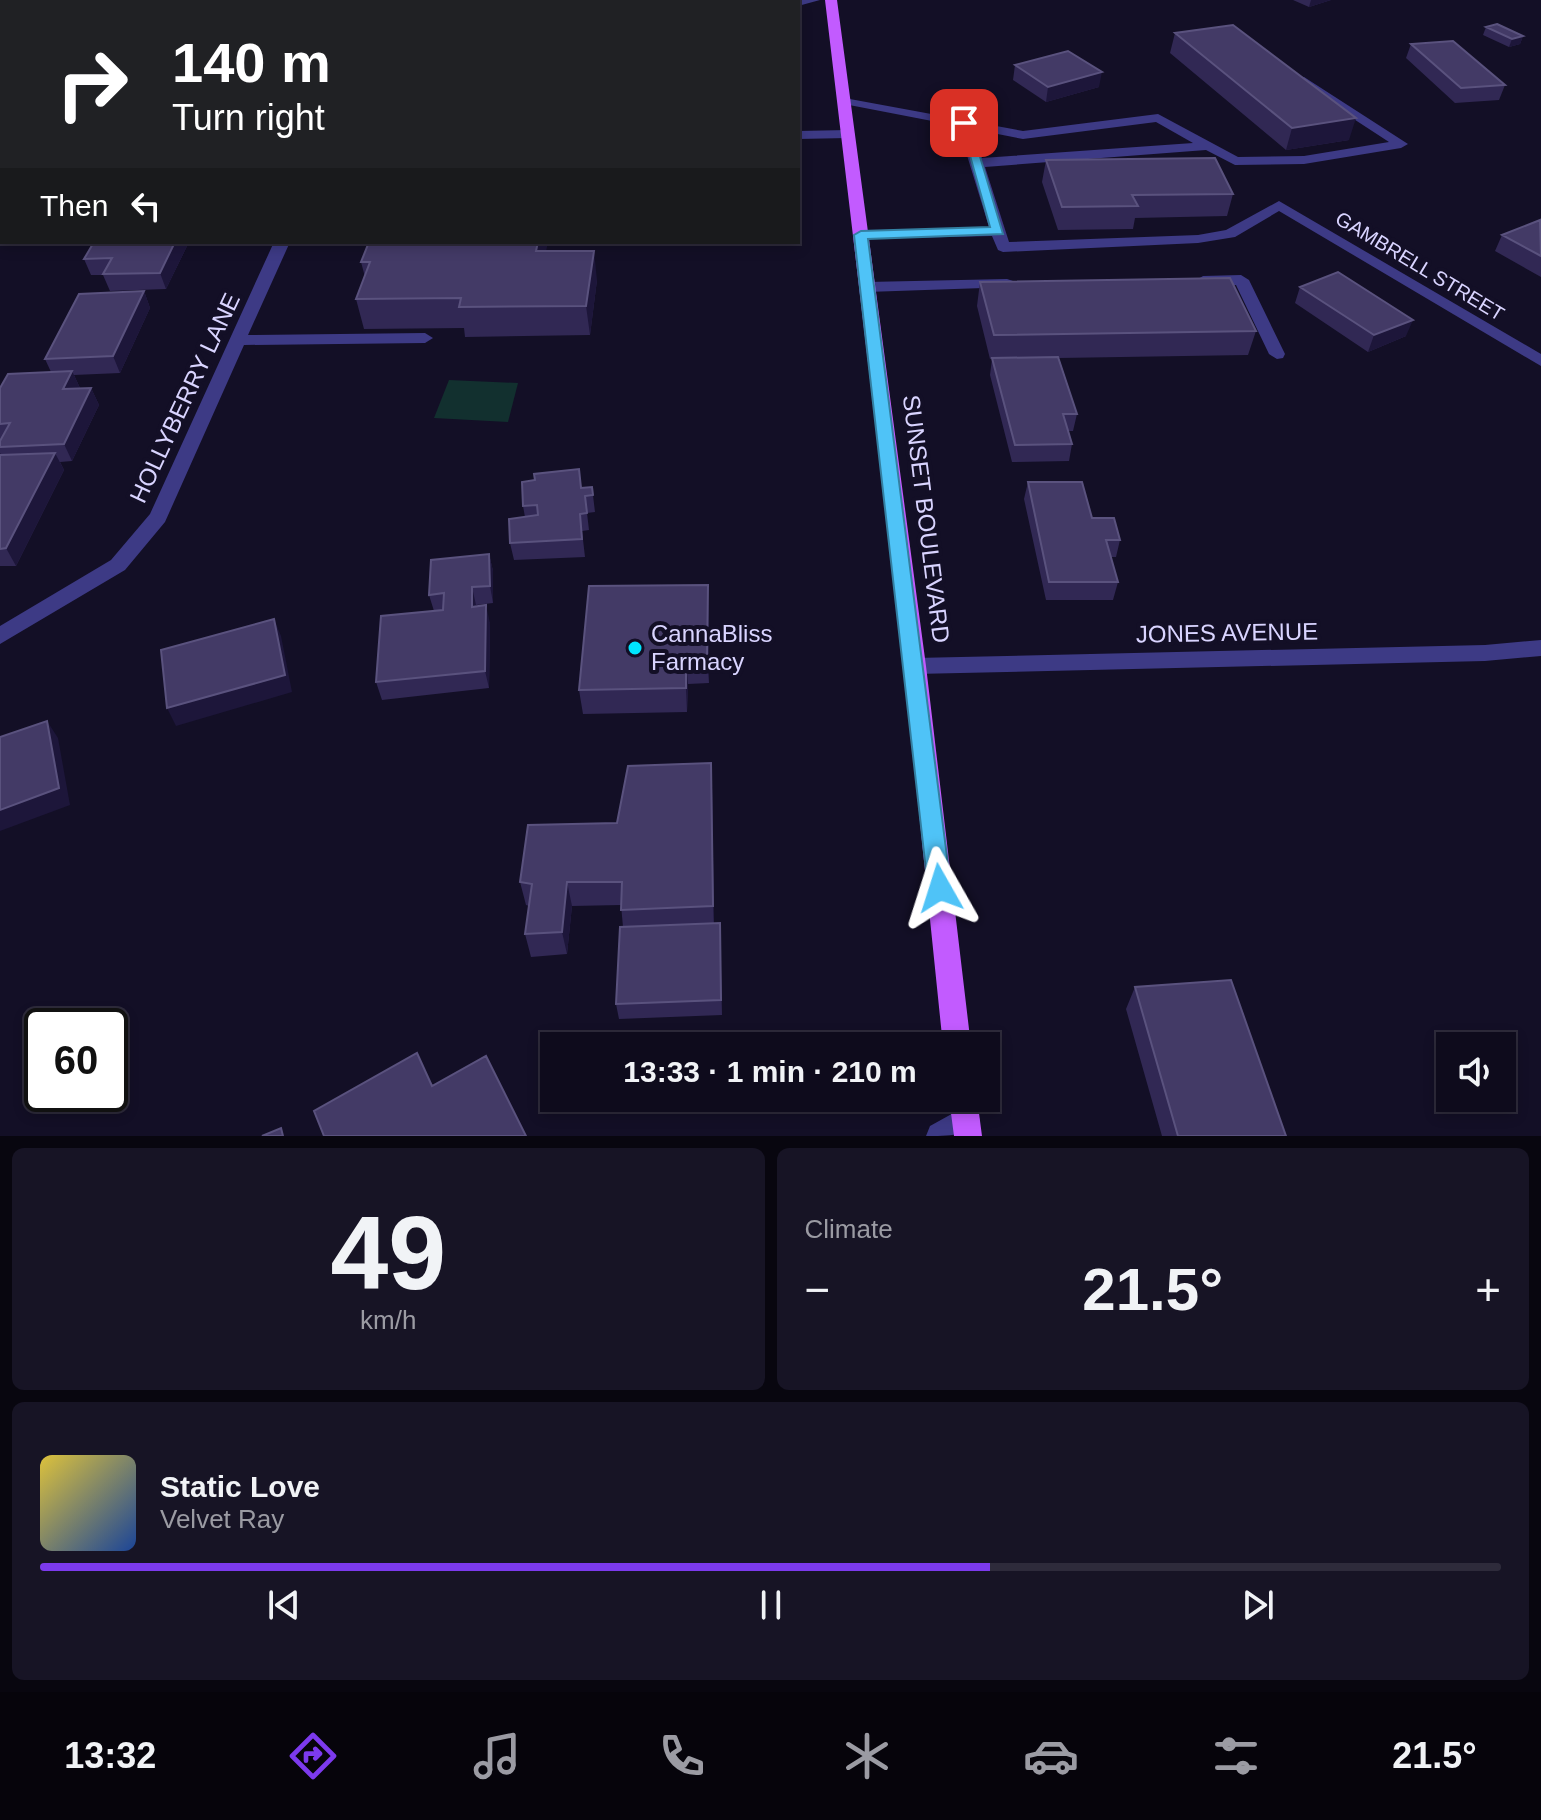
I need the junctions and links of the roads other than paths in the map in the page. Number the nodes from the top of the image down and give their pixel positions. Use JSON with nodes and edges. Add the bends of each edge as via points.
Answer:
{"nodes":[{"id":1,"x":831,"y":0,"type":"edge"},
{"id":2,"x":1295,"y":75,"type":"edge"},
{"id":3,"x":844,"y":100,"type":"junction"},
{"id":4,"x":964,"y":123,"type":"junction"},
{"id":5,"x":848,"y":134,"type":"junction"},
{"id":6,"x":800,"y":135,"type":"edge"},
{"id":7,"x":1207,"y":146,"type":"junction"},
{"id":8,"x":977,"y":163,"type":"junction"},
{"id":9,"x":998,"y":231,"type":"junction"},
{"id":10,"x":861,"y":235,"type":"junction"},
{"id":11,"x":281,"y":244,"type":"edge"},
{"id":12,"x":1178,"y":281,"type":"edge"},
{"id":13,"x":1019,"y":284,"type":"edge"},
{"id":14,"x":867,"y":287,"type":"junction"},
{"id":15,"x":425,"y":338,"type":"edge"},
{"id":16,"x":238,"y":340,"type":"junction"},
{"id":17,"x":1277,"y":354,"type":"dead end"},
{"id":18,"x":1541,"y":361,"type":"edge"},
{"id":19,"x":0,"y":636,"type":"edge"},
{"id":20,"x":1541,"y":648,"type":"edge"},
{"id":21,"x":915,"y":666,"type":"junction"},
{"id":22,"x":955,"y":1032,"type":"edge"},
{"id":23,"x":965,"y":1118,"type":"edge"},
{"id":24,"x":940,"y":1136,"type":"edge"}],
"edges":[{"from":1,"to":3,"type":"main road","name":"SUNSET BOULEVARD"},
{"from":2,"to":7,"type":"street","via":[[1401,144],[1290,161],[1235,161]]},
{"from":3,"to":4,"type":"street"},
{"from":3,"to":5,"type":"main road","name":"SUNSET BOULEVARD"},
{"from":4,"to":7,"type":"street","via":[[1023,135],[1158,118]]},
{"from":4,"to":8,"type":"street"},
{"from":5,"to":6,"type":"street"},
{"from":5,"to":10,"type":"main road","name":"SUNSET BOULEVARD"},
{"from":7,"to":8,"type":"street"},
{"from":8,"to":9,"type":"street"},
{"from":9,"to":10,"type":"street"},
{"from":9,"to":18,"type":"street","name":"GAMBRELL STREET","via":[[1003,247],[1198,239],[1230,234],[1279,205]]},
{"from":10,"to":14,"type":"main road","name":"SUNSET BOULEVARD"},
{"from":11,"to":16,"type":"street","name":"HOLLYBERRY LANE"},
{"from":12,"to":17,"type":"street","via":[[1241,280]]},
{"from":13,"to":14,"type":"street"},
{"from":14,"to":21,"type":"main road","name":"SUNSET BOULEVARD"},
{"from":15,"to":16,"type":"street"},
{"from":16,"to":19,"type":"street","name":"HOLLYBERRY LANE","via":[[158,517],[118,565]]},
{"from":20,"to":21,"type":"street","name":"JONES AVENUE"},
{"from":21,"to":22,"type":"main road","name":"SUNSET BOULEVARD"},
{"from":23,"to":24,"type":"street"}]}
